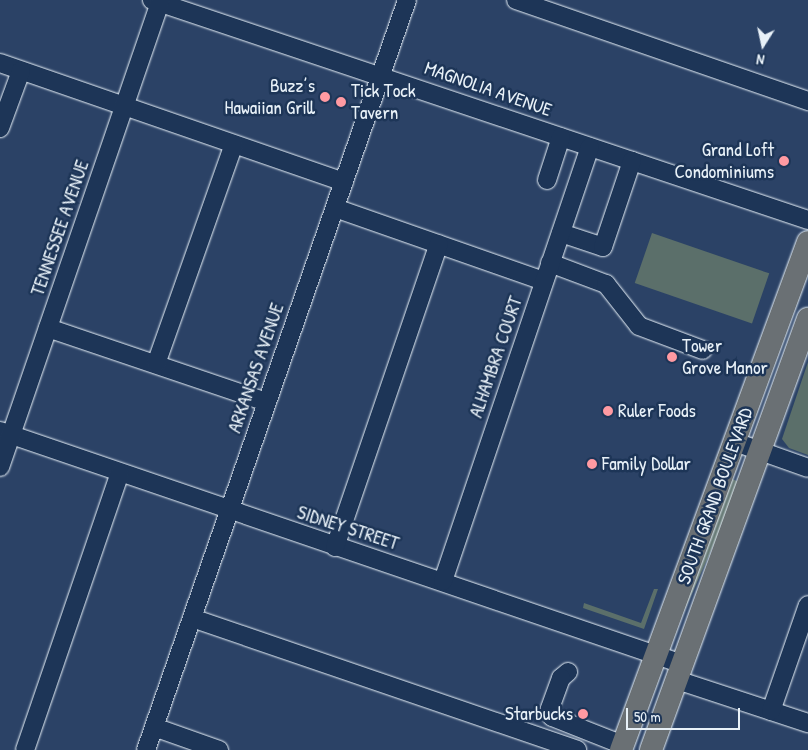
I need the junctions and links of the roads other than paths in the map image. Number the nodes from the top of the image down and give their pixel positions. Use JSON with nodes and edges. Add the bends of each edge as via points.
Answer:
{"nodes":[{"id":1,"x":407,"y":0,"type":"edge"},
{"id":2,"x":516,"y":0,"type":"edge"},
{"id":3,"x":156,"y":1,"type":"edge"},
{"id":4,"x":0,"y":64,"type":"edge"},
{"id":5,"x":21,"y":71,"type":"junction"},
{"id":6,"x":381,"y":74,"type":"junction"},
{"id":7,"x":808,"y":101,"type":"edge"},
{"id":8,"x":124,"y":106,"type":"junction"},
{"id":9,"x":0,"y":128,"type":"edge"},
{"id":10,"x":561,"y":137,"type":"junction"},
{"id":11,"x":234,"y":144,"type":"junction"},
{"id":12,"x":590,"y":148,"type":"junction"},
{"id":13,"x":632,"y":161,"type":"junction"},
{"id":14,"x":547,"y":180,"type":"dead end"},
{"id":15,"x":344,"y":182,"type":"junction"},
{"id":16,"x":335,"y":208,"type":"junction"},
{"id":17,"x":808,"y":220,"type":"edge"},
{"id":18,"x":561,"y":233,"type":"junction"},
{"id":19,"x":808,"y":242,"type":"edge"},
{"id":20,"x":439,"y":244,"type":"junction"},
{"id":21,"x":550,"y":263,"type":"junction"},
{"id":22,"x":544,"y":281,"type":"junction"},
{"id":23,"x":808,"y":319,"type":"edge"},
{"id":24,"x":48,"y":328,"type":"junction"},
{"id":25,"x":703,"y":350,"type":"dead end"},
{"id":26,"x":156,"y":364,"type":"junction"},
{"id":27,"x":267,"y":402,"type":"junction"},
{"id":28,"x":6,"y":433,"type":"edge"},
{"id":29,"x":735,"y":442,"type":"junction"},
{"id":30,"x":761,"y":452,"type":"junction"},
{"id":31,"x":0,"y":467,"type":"edge"},
{"id":32,"x":808,"y":468,"type":"edge"},
{"id":33,"x":120,"y":473,"type":"junction"},
{"id":34,"x":230,"y":510,"type":"junction"},
{"id":35,"x":335,"y":547,"type":"junction"},
{"id":36,"x":443,"y":581,"type":"junction"},
{"id":37,"x":808,"y":606,"type":"edge"},
{"id":38,"x":192,"y":618,"type":"junction"},
{"id":39,"x":656,"y":655,"type":"junction"},
{"id":40,"x":568,"y":672,"type":"dead end"},
{"id":41,"x":680,"y":672,"type":"junction"},
{"id":42,"x":771,"y":711,"type":"junction"},
{"id":43,"x":808,"y":724,"type":"edge"},
{"id":44,"x":154,"y":727,"type":"junction"},
{"id":45,"x":622,"y":747,"type":"edge"},
{"id":46,"x":25,"y":750,"type":"edge"},
{"id":47,"x":146,"y":750,"type":"edge"},
{"id":48,"x":219,"y":750,"type":"edge"},
{"id":49,"x":577,"y":750,"type":"edge"},
{"id":50,"x":651,"y":750,"type":"edge"}],
"edges":[{"from":1,"to":6,"type":"street","name":"ARKANSAS AVENUE"},
{"from":2,"to":7,"type":"street"},
{"from":3,"to":6,"type":"street","name":"MAGNOLIA AVENUE"},
{"from":3,"to":8,"type":"street","name":"TENNESSEE AVENUE"},
{"from":4,"to":5,"type":"street"},
{"from":5,"to":8,"type":"street"},
{"from":5,"to":9,"type":"street"},
{"from":6,"to":10,"type":"street","name":"MAGNOLIA AVENUE"},
{"from":6,"to":15,"type":"street","name":"ARKANSAS AVENUE"},
{"from":8,"to":11,"type":"street"},
{"from":8,"to":24,"type":"street","name":"TENNESSEE AVENUE"},
{"from":10,"to":12,"type":"street","name":"MAGNOLIA AVENUE"},
{"from":10,"to":14,"type":"street"},
{"from":11,"to":15,"type":"street"},
{"from":11,"to":26,"type":"street"},
{"from":12,"to":13,"type":"street","name":"MAGNOLIA AVENUE"},
{"from":12,"to":18,"type":"street","name":"ALHAMBRA COURT"},
{"from":13,"to":17,"type":"street","name":"MAGNOLIA AVENUE"},
{"from":13,"to":18,"type":"street","via":[[602,247]]},
{"from":15,"to":16,"type":"street","name":"ARKANSAS AVENUE"},
{"from":16,"to":20,"type":"street"},
{"from":16,"to":27,"type":"street","name":"ARKANSAS AVENUE"},
{"from":18,"to":21,"type":"street","name":"ALHAMBRA COURT"},
{"from":19,"to":29,"type":"main road","name":"SOUTH GRAND BOULEVARD"},
{"from":20,"to":22,"type":"street"},
{"from":20,"to":35,"type":"street"},
{"from":21,"to":22,"type":"street","name":"ALHAMBRA COURT"},
{"from":21,"to":25,"type":"street","via":[[606,284],[639,326]]},
{"from":22,"to":36,"type":"street","name":"ALHAMBRA COURT"},
{"from":23,"to":30,"type":"main road","name":"SOUTH GRAND BOULEVARD"},
{"from":24,"to":26,"type":"street"},
{"from":24,"to":28,"type":"street","name":"TENNESSEE AVENUE"},
{"from":26,"to":27,"type":"street"},
{"from":27,"to":34,"type":"street","name":"ARKANSAS AVENUE"},
{"from":28,"to":31,"type":"street","name":"TENNESSEE AVENUE"},
{"from":28,"to":33,"type":"street","name":"SIDNEY STREET"},
{"from":29,"to":30,"type":"street"},
{"from":29,"to":39,"type":"main road","name":"SOUTH GRAND BOULEVARD"},
{"from":30,"to":32,"type":"street"},
{"from":30,"to":41,"type":"main road","name":"SOUTH GRAND BOULEVARD"},
{"from":33,"to":34,"type":"street","name":"SIDNEY STREET"},
{"from":33,"to":46,"type":"street"},
{"from":34,"to":35,"type":"street","name":"SIDNEY STREET"},
{"from":34,"to":38,"type":"street","name":"ARKANSAS AVENUE"},
{"from":35,"to":36,"type":"street","name":"SIDNEY STREET"},
{"from":36,"to":39,"type":"street","name":"SIDNEY STREET"},
{"from":37,"to":42,"type":"street"},
{"from":38,"to":44,"type":"street","name":"ARKANSAS AVENUE"},
{"from":38,"to":49,"type":"street"},
{"from":39,"to":41,"type":"street","name":"SIDNEY STREET"},
{"from":39,"to":45,"type":"main road","name":"SOUTH GRAND BOULEVARD"},
{"from":40,"to":45,"type":"street","via":[[561,678],[550,709],[552,717]]},
{"from":41,"to":42,"type":"street","name":"SIDNEY STREET"},
{"from":41,"to":50,"type":"main road","name":"SOUTH GRAND BOULEVARD"},
{"from":42,"to":43,"type":"street","name":"SIDNEY STREET"},
{"from":44,"to":47,"type":"street","name":"ARKANSAS AVENUE"},
{"from":44,"to":48,"type":"street"}]}
